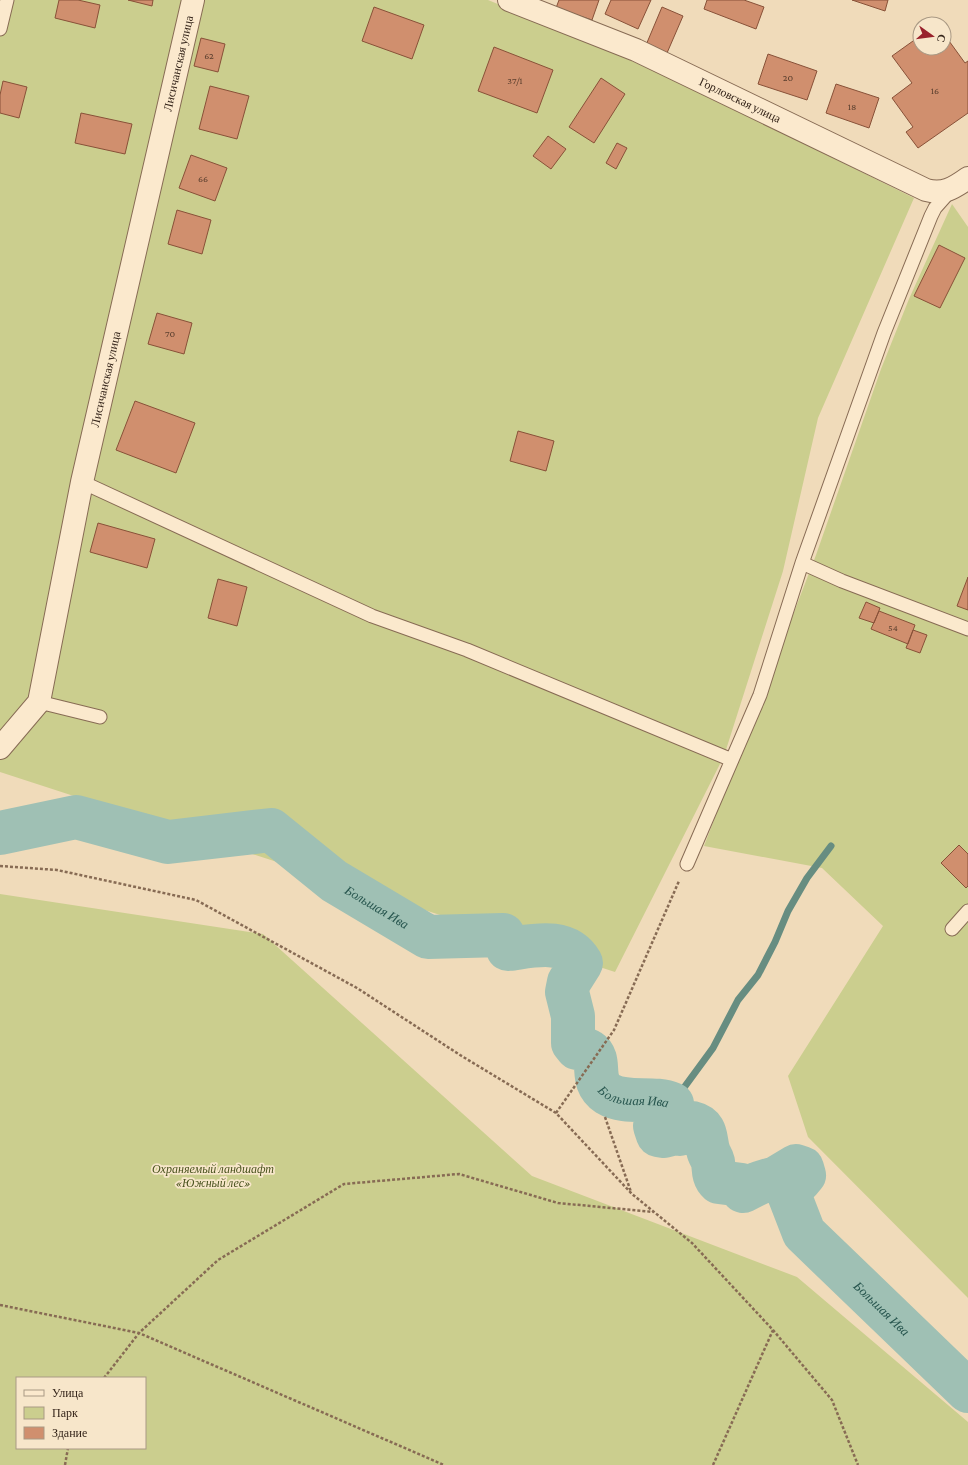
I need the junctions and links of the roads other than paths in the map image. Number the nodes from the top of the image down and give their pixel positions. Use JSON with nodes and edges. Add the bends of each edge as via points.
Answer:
{"nodes":[{"id":1,"x":7,"y":0,"type":"edge"},
{"id":2,"x":193,"y":0,"type":"edge"},
{"id":3,"x":509,"y":0,"type":"edge"},
{"id":4,"x":0,"y":29,"type":"edge"},
{"id":5,"x":961,"y":183,"type":"edge"},
{"id":6,"x":82,"y":482,"type":"junction"},
{"id":7,"x":802,"y":563,"type":"junction"},
{"id":8,"x":968,"y":629,"type":"edge"},
{"id":9,"x":39,"y":702,"type":"junction"},
{"id":10,"x":100,"y":717,"type":"dead end"},
{"id":11,"x":0,"y":748,"type":"edge"},
{"id":12,"x":732,"y":760,"type":"junction"},
{"id":13,"x":687,"y":864,"type":"road end"},
{"id":14,"x":968,"y":911,"type":"edge"},
{"id":15,"x":952,"y":929,"type":"dead end"}],
"edges":[{"from":1,"to":4,"type":"lane"},
{"from":2,"to":6,"type":"street","name":"Лисичанская улица"},
{"from":3,"to":5,"type":"street","name":"Горловская улица","via":[[636,50],[926,190],[940,192]]},
{"from":5,"to":7,"type":"lane","via":[[940,202],[931,216],[884,333]]},
{"from":6,"to":9,"type":"street","name":"Лисичанская улица"},
{"from":6,"to":12,"type":"lane","via":[[372,616],[466,650]]},
{"from":7,"to":8,"type":"lane","via":[[842,582]]},
{"from":7,"to":12,"type":"lane","via":[[767,676]]},
{"from":9,"to":10,"type":"lane"},
{"from":9,"to":11,"type":"street","name":"Лисичанская улица"},
{"from":12,"to":13,"type":"lane"},
{"from":14,"to":15,"type":"lane"}]}
